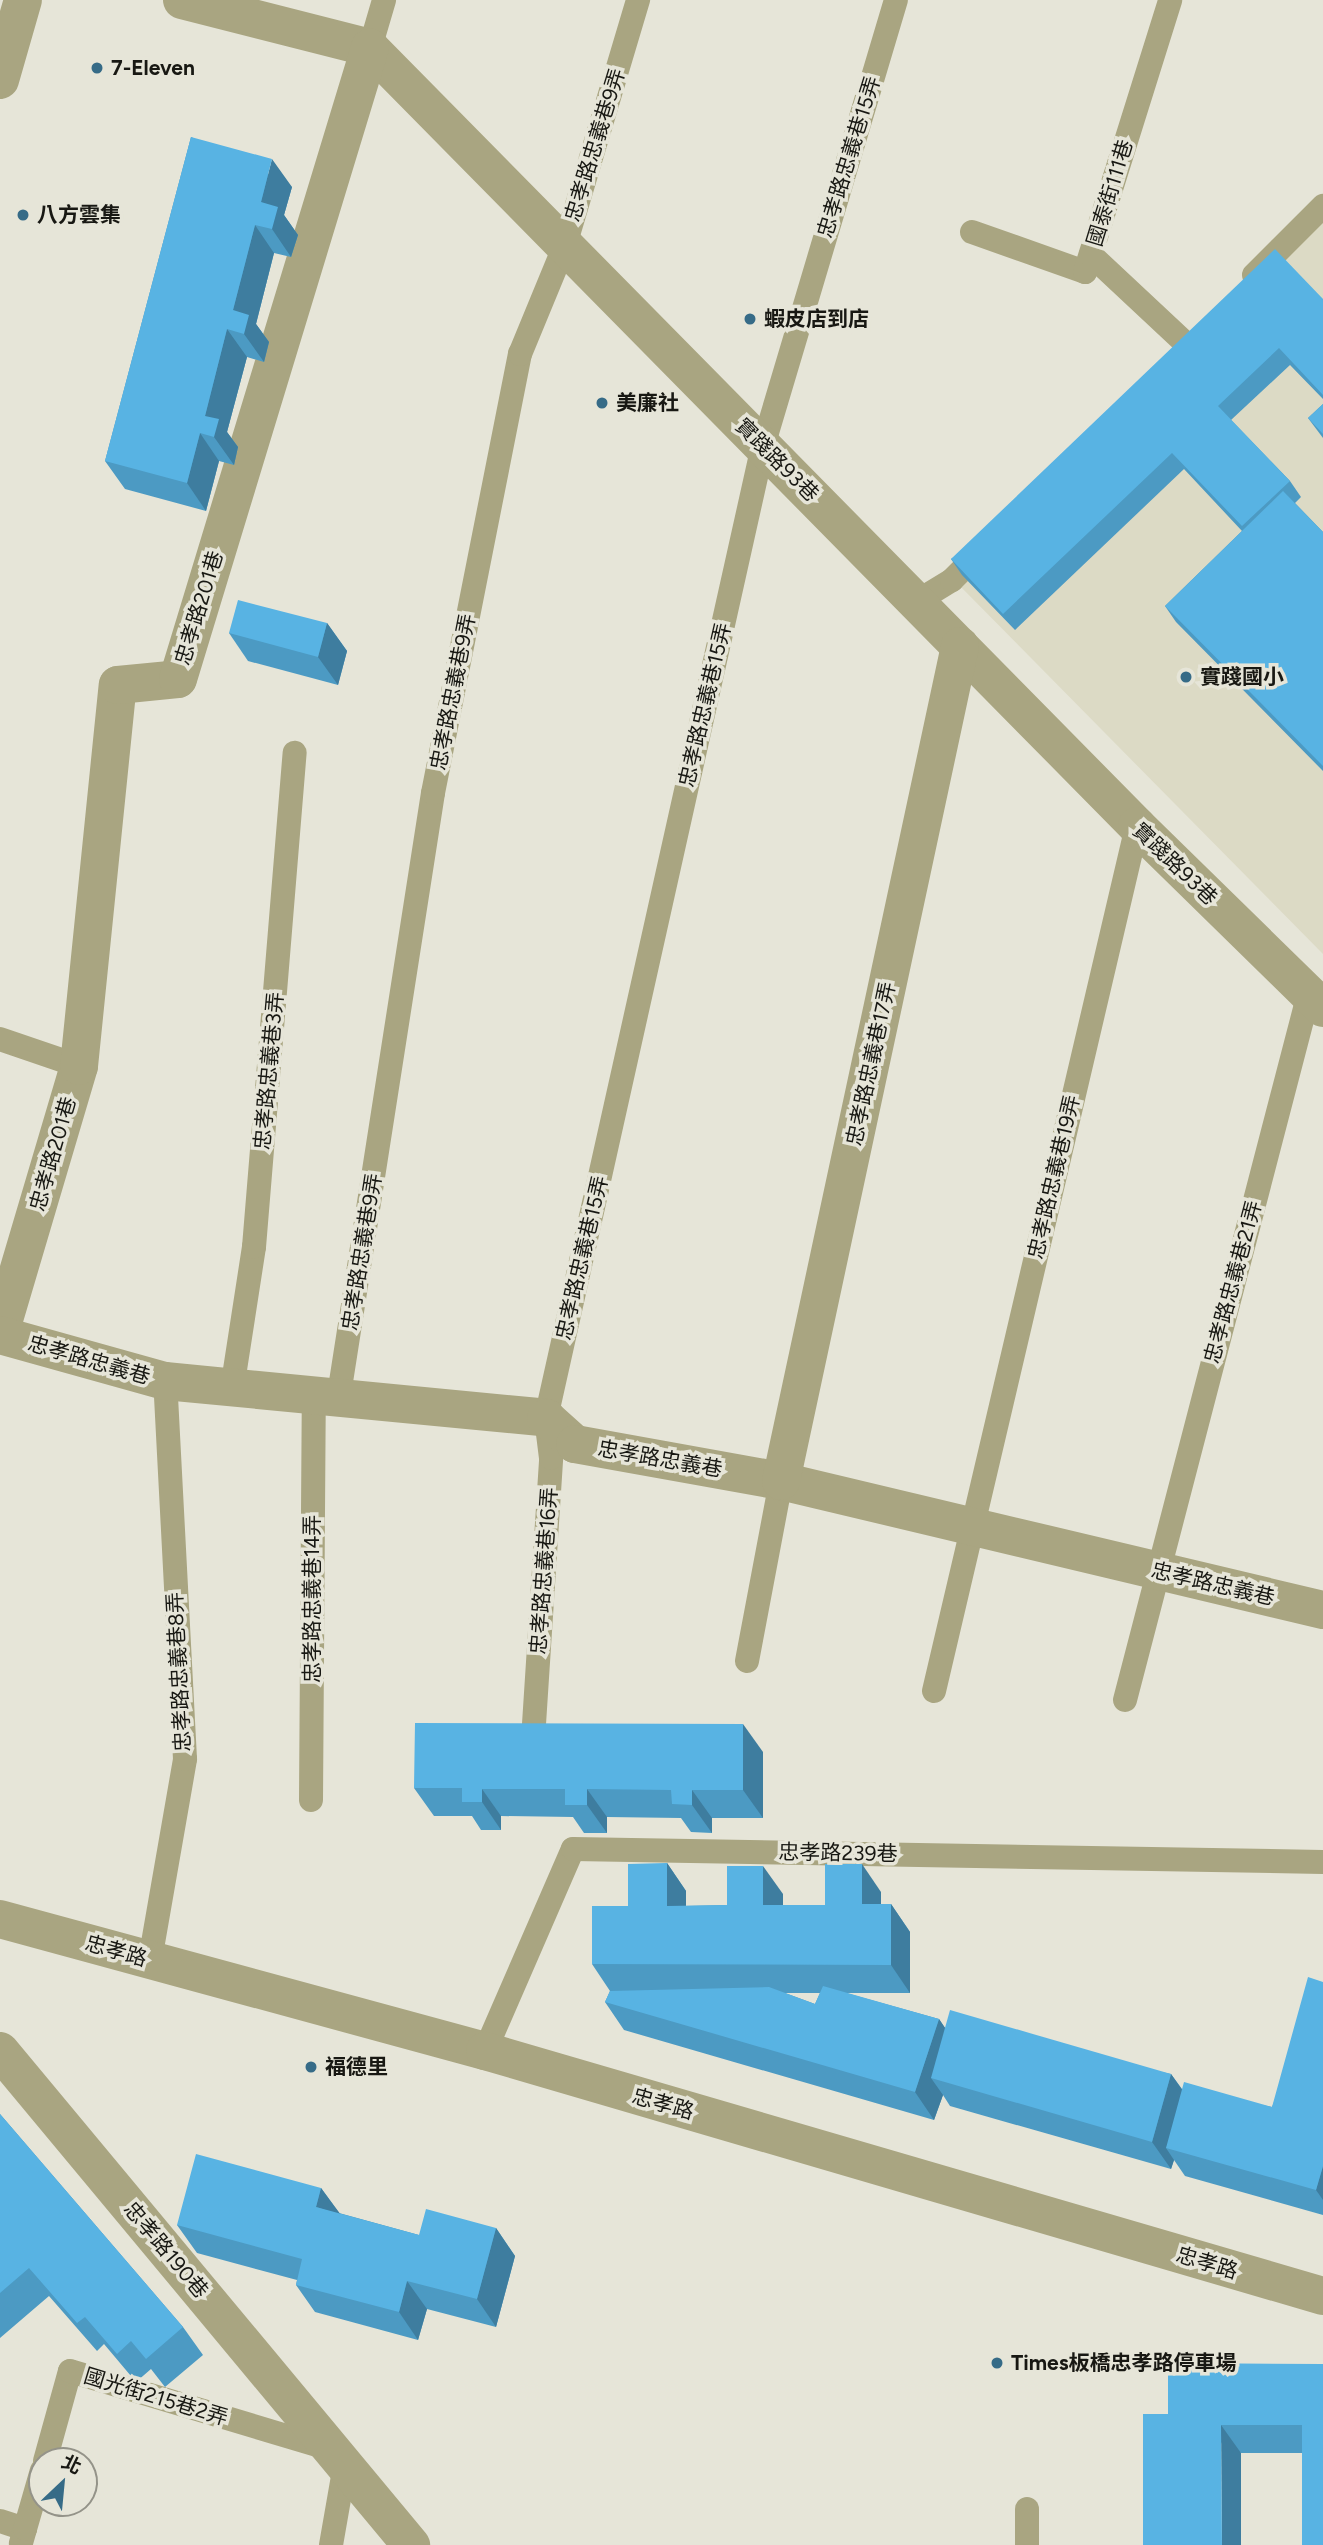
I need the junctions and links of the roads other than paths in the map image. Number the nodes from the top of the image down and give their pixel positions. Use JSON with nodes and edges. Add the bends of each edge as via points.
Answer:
{"nodes":[{"id":1,"x":23,"y":0,"type":"edge"},
{"id":2,"x":182,"y":0,"type":"edge"},
{"id":3,"x":384,"y":0,"type":"edge"},
{"id":4,"x":638,"y":0,"type":"edge"},
{"id":5,"x":896,"y":0,"type":"edge"},
{"id":6,"x":1170,"y":0,"type":"edge"},
{"id":7,"x":370,"y":48,"type":"junction"},
{"id":8,"x":0,"y":80,"type":"edge"},
{"id":9,"x":1323,"y":205,"type":"edge"},
{"id":10,"x":972,"y":232,"type":"dead end"},
{"id":11,"x":565,"y":245,"type":"junction"},
{"id":12,"x":1091,"y":254,"type":"junction"},
{"id":13,"x":1235,"y":294,"type":"edge"},
{"id":14,"x":1205,"y":324,"type":"edge"},
{"id":15,"x":1186,"y":344,"type":"junction"},
{"id":16,"x":1166,"y":363,"type":"edge"},
{"id":17,"x":763,"y":446,"type":"junction"},
{"id":18,"x":1001,"y":530,"type":"edge"},
{"id":19,"x":916,"y":602,"type":"junction"},
{"id":20,"x":960,"y":646,"type":"junction"},
{"id":21,"x":295,"y":752,"type":"dead end"},
{"id":22,"x":1137,"y":826,"type":"junction"},
{"id":23,"x":1316,"y":1001,"type":"edge"},
{"id":24,"x":0,"y":1039,"type":"edge"},
{"id":25,"x":79,"y":1066,"type":"junction"},
{"id":26,"x":0,"y":1334,"type":"edge"},
{"id":27,"x":165,"y":1381,"type":"junction"},
{"id":28,"x":232,"y":1389,"type":"junction"},
{"id":29,"x":326,"y":1399,"type":"junction"},
{"id":30,"x":546,"y":1418,"type":"junction"},
{"id":31,"x":781,"y":1481,"type":"junction"},
{"id":32,"x":972,"y":1528,"type":"junction"},
{"id":33,"x":1158,"y":1571,"type":"junction"},
{"id":34,"x":1323,"y":1610,"type":"edge"},
{"id":35,"x":747,"y":1661,"type":"dead end"},
{"id":36,"x":934,"y":1691,"type":"dead end"},
{"id":37,"x":1125,"y":1700,"type":"dead end"},
{"id":38,"x":534,"y":1724,"type":"edge"},
{"id":39,"x":311,"y":1800,"type":"dead end"},
{"id":40,"x":1323,"y":1862,"type":"edge"},
{"id":41,"x":0,"y":1919,"type":"edge"},
{"id":42,"x":150,"y":1960,"type":"junction"},
{"id":43,"x":0,"y":2051,"type":"edge"},
{"id":44,"x":485,"y":2051,"type":"junction"},
{"id":45,"x":1323,"y":2295,"type":"edge"},
{"id":46,"x":49,"y":2447,"type":"edge"},
{"id":47,"x":338,"y":2457,"type":"junction"},
{"id":48,"x":1027,"y":2509,"type":"dead end"},
{"id":49,"x":29,"y":2517,"type":"edge"},
{"id":50,"x":0,"y":2521,"type":"edge"},
{"id":51,"x":23,"y":2537,"type":"edge"},
{"id":52,"x":331,"y":2545,"type":"edge"},
{"id":53,"x":411,"y":2545,"type":"edge"},
{"id":54,"x":1027,"y":2545,"type":"edge"}],
"edges":[{"from":1,"to":8,"type":"street"},
{"from":2,"to":7,"type":"street"},
{"from":3,"to":7,"type":"lane"},
{"from":4,"to":11,"type":"lane","name":"忠孝路忠義巷9弄"},
{"from":5,"to":17,"type":"lane","name":"忠孝路忠義巷15弄"},
{"from":6,"to":12,"type":"lane","name":"國泰街111巷"},
{"from":7,"to":11,"type":"street","name":"實踐路93巷"},
{"from":7,"to":25,"type":"street","name":"忠孝路201巷","via":[[178,679],[118,685]]},
{"from":9,"to":13,"type":"lane"},
{"from":10,"to":12,"type":"lane","name":"國泰街111巷","via":[[1085,272]]},
{"from":11,"to":17,"type":"street","name":"實踐路93巷"},
{"from":11,"to":29,"type":"lane","name":"忠孝路忠義巷9弄","via":[[520,354],[433,793]]},
{"from":12,"to":15,"type":"lane"},
{"from":14,"to":15,"type":"lane"},
{"from":15,"to":16,"type":"lane"},
{"from":17,"to":19,"type":"street","name":"實踐路93巷"},
{"from":17,"to":30,"type":"lane","name":"忠孝路忠義巷15弄"},
{"from":18,"to":19,"type":"lane","via":[[952,580]]},
{"from":19,"to":20,"type":"street","name":"實踐路93巷"},
{"from":20,"to":22,"type":"street","name":"實踐路93巷"},
{"from":20,"to":31,"type":"street","name":"忠孝路忠義巷17弄"},
{"from":21,"to":28,"type":"lane","name":"忠孝路忠義巷3弄","via":[[254,1247]]},
{"from":22,"to":23,"type":"street","name":"實踐路93巷"},
{"from":22,"to":32,"type":"lane","name":"忠孝路忠義巷19弄"},
{"from":23,"to":33,"type":"lane","name":"忠孝路忠義巷21弄"},
{"from":24,"to":25,"type":"lane"},
{"from":25,"to":26,"type":"street","name":"忠孝路201巷"},
{"from":26,"to":27,"type":"street","name":"忠孝路忠義巷"},
{"from":27,"to":28,"type":"street","name":"忠孝路忠義巷"},
{"from":27,"to":42,"type":"lane","name":"忠孝路忠義巷8弄","via":[[185,1759]]},
{"from":28,"to":29,"type":"street","name":"忠孝路忠義巷"},
{"from":29,"to":30,"type":"street","name":"忠孝路忠義巷","via":[[394,1400]]},
{"from":29,"to":39,"type":"lane","name":"忠孝路忠義巷14弄"},
{"from":30,"to":31,"type":"street","name":"忠孝路忠義巷","via":[[575,1444]]},
{"from":30,"to":38,"type":"lane","name":"忠孝路忠義巷16弄","via":[[551,1458]]},
{"from":31,"to":32,"type":"street","name":"忠孝路忠義巷"},
{"from":31,"to":35,"type":"lane"},
{"from":32,"to":33,"type":"street","name":"忠孝路忠義巷"},
{"from":32,"to":36,"type":"lane","name":"忠孝路忠義巷19弄"},
{"from":33,"to":34,"type":"street","name":"忠孝路忠義巷"},
{"from":33,"to":37,"type":"lane","name":"忠孝路忠義巷21弄"},
{"from":40,"to":44,"type":"lane","name":"忠孝路239巷","via":[[573,1849]]},
{"from":41,"to":42,"type":"street","name":"忠孝路"},
{"from":42,"to":44,"type":"street","name":"忠孝路"},
{"from":43,"to":47,"type":"street","name":"忠孝路190巷"},
{"from":44,"to":45,"type":"street","name":"忠孝路"},
{"from":46,"to":47,"type":"lane","name":"國光街215巷2弄","via":[[70,2371]]},
{"from":47,"to":52,"type":"lane"},
{"from":47,"to":53,"type":"street","name":"忠孝路190巷"},
{"from":48,"to":54,"type":"lane"},
{"from":49,"to":51,"type":"lane"},
{"from":50,"to":51,"type":"lane"}]}
